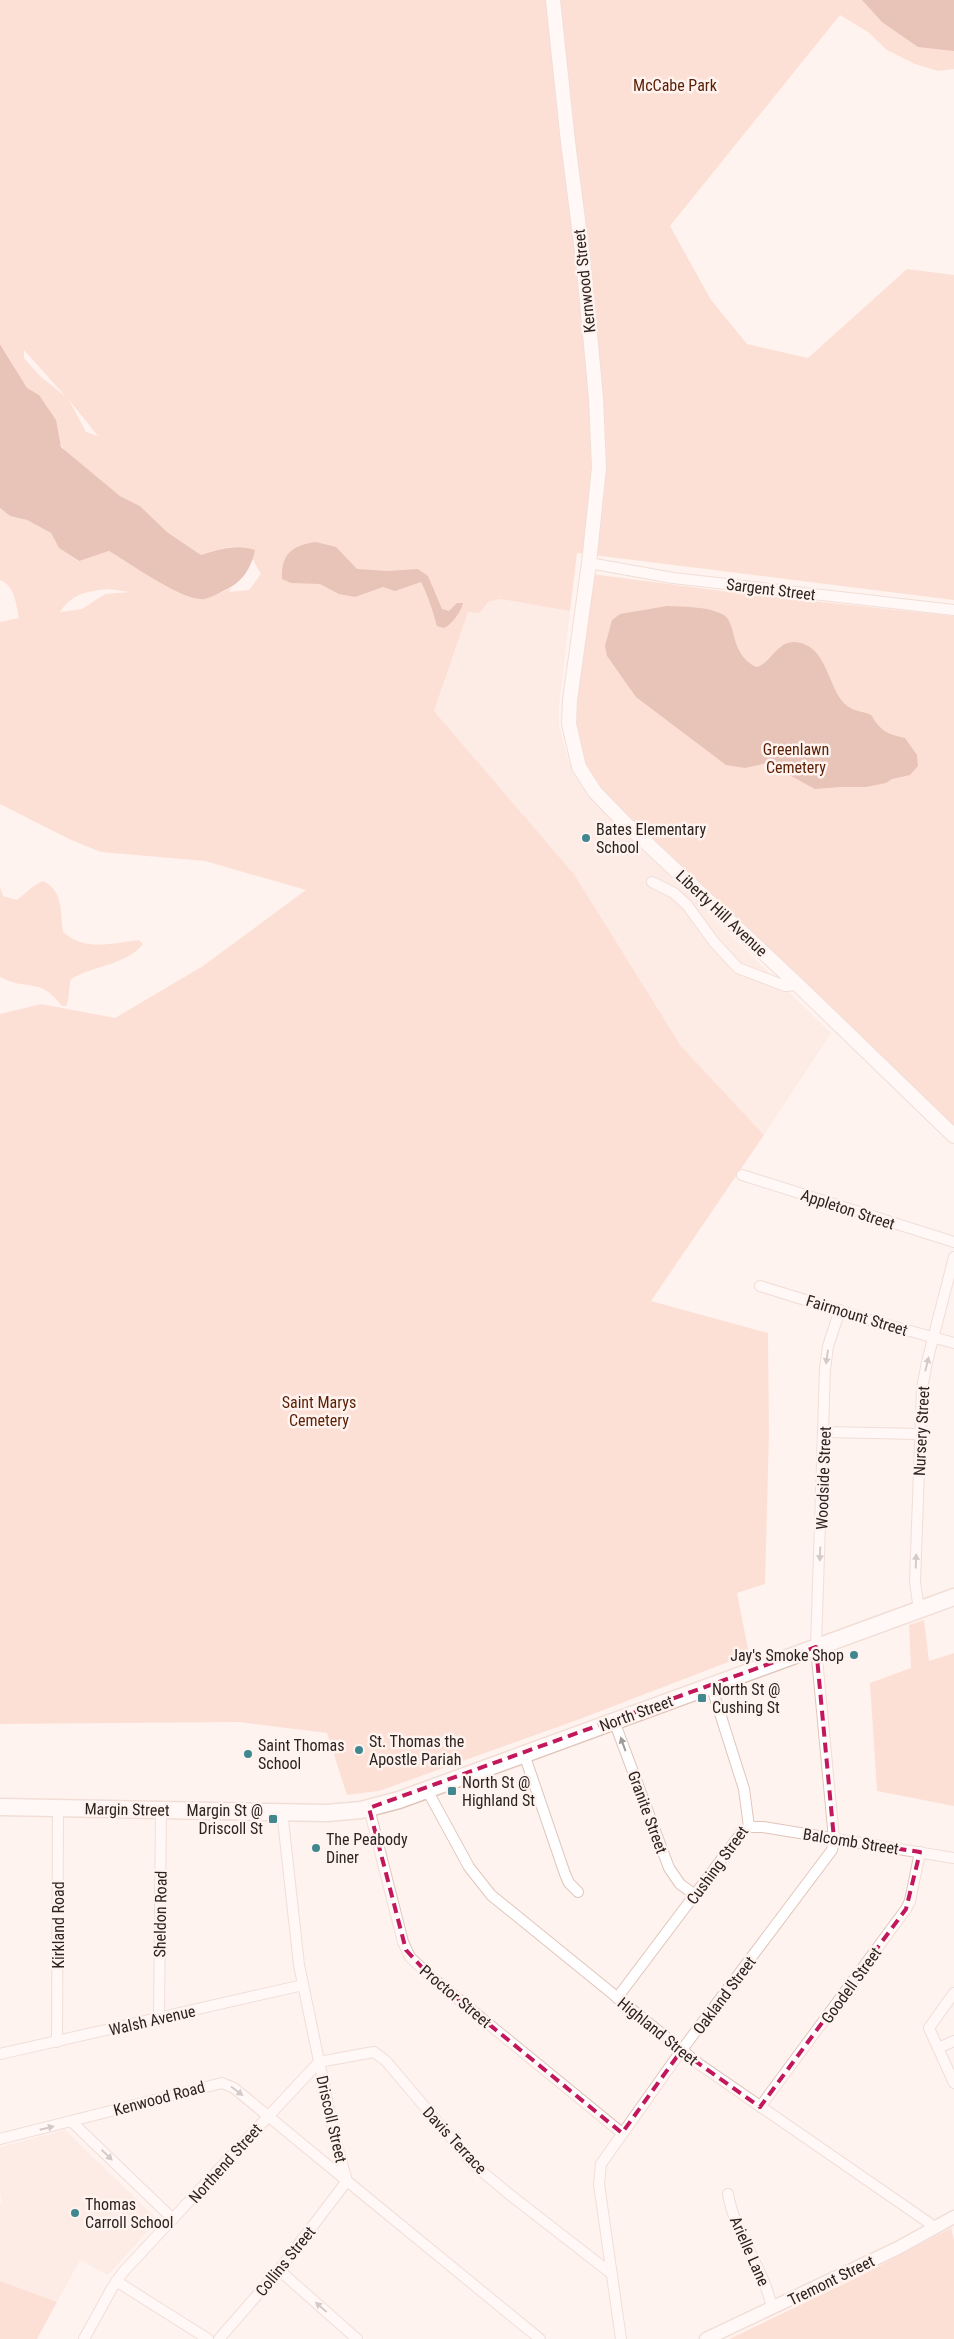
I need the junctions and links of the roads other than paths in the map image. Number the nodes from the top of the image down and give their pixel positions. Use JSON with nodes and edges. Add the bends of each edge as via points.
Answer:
{"nodes":[{"id":1,"x":553,"y":0,"type":"edge"},
{"id":2,"x":589,"y":563,"type":"junction"},
{"id":3,"x":954,"y":610,"type":"edge"},
{"id":4,"x":652,"y":882,"type":"dead end"},
{"id":5,"x":798,"y":985,"type":"junction"},
{"id":6,"x":954,"y":1136,"type":"edge"},
{"id":7,"x":742,"y":1175,"type":"dead end"},
{"id":8,"x":954,"y":1242,"type":"edge"},
{"id":9,"x":954,"y":1257,"type":"edge"},
{"id":10,"x":760,"y":1286,"type":"dead end"},
{"id":11,"x":840,"y":1310,"type":"junction"},
{"id":12,"x":934,"y":1338,"type":"junction"},
{"id":13,"x":954,"y":1343,"type":"edge"},
{"id":14,"x":825,"y":1432,"type":"junction"},
{"id":15,"x":920,"y":1434,"type":"junction"},
{"id":16,"x":954,"y":1597,"type":"edge"},
{"id":17,"x":919,"y":1610,"type":"junction"},
{"id":18,"x":816,"y":1647,"type":"junction"},
{"id":19,"x":711,"y":1685,"type":"junction"},
{"id":20,"x":614,"y":1721,"type":"junction"},
{"id":21,"x":524,"y":1754,"type":"junction"},
{"id":22,"x":427,"y":1790,"type":"junction"},
{"id":23,"x":0,"y":1807,"type":"edge"},
{"id":24,"x":58,"y":1808,"type":"junction"},
{"id":25,"x":371,"y":1808,"type":"junction"},
{"id":26,"x":161,"y":1810,"type":"junction"},
{"id":27,"x":282,"y":1811,"type":"junction"},
{"id":28,"x":749,"y":1827,"type":"junction"},
{"id":29,"x":834,"y":1839,"type":"junction"},
{"id":30,"x":920,"y":1852,"type":"junction"},
{"id":31,"x":954,"y":1858,"type":"edge"},
{"id":32,"x":578,"y":1892,"type":"dead end"},
{"id":33,"x":695,"y":1895,"type":"junction"},
{"id":34,"x":303,"y":1985,"type":"junction"},
{"id":35,"x":954,"y":1993,"type":"edge"},
{"id":36,"x":617,"y":1998,"type":"junction"},
{"id":37,"x":159,"y":2019,"type":"junction"},
{"id":38,"x":954,"y":2041,"type":"edge"},
{"id":39,"x":57,"y":2042,"type":"junction"},
{"id":40,"x":938,"y":2048,"type":"junction"},
{"id":41,"x":681,"y":2051,"type":"junction"},
{"id":42,"x":0,"y":2054,"type":"edge"},
{"id":43,"x":319,"y":2062,"type":"junction"},
{"id":44,"x":954,"y":2083,"type":"edge"},
{"id":45,"x":760,"y":2108,"type":"junction"},
{"id":46,"x":268,"y":2116,"type":"junction"},
{"id":47,"x":72,"y":2122,"type":"junction"},
{"id":48,"x":622,"y":2133,"type":"junction"},
{"id":49,"x":0,"y":2139,"type":"edge"},
{"id":50,"x":347,"y":2181,"type":"junction"},
{"id":51,"x":728,"y":2194,"type":"dead end"},
{"id":52,"x":954,"y":2217,"type":"edge"},
{"id":53,"x":174,"y":2218,"type":"junction"},
{"id":54,"x":935,"y":2227,"type":"junction"},
{"id":55,"x":279,"y":2270,"type":"junction"},
{"id":56,"x":612,"y":2274,"type":"junction"},
{"id":57,"x":116,"y":2281,"type":"junction"},
{"id":58,"x":772,"y":2308,"type":"junction"},
{"id":59,"x":84,"y":2339,"type":"edge"},
{"id":60,"x":208,"y":2339,"type":"edge"},
{"id":61,"x":219,"y":2339,"type":"edge"},
{"id":62,"x":357,"y":2339,"type":"edge"},
{"id":63,"x":540,"y":2339,"type":"edge"},
{"id":64,"x":621,"y":2339,"type":"edge"},
{"id":65,"x":706,"y":2339,"type":"edge"}],
"edges":[{"from":1,"to":2,"type":"main road","name":"Kernwood Street","via":[[596,398],[599,468]]},
{"from":2,"to":3,"type":"street","name":"Sargent Street","via":[[672,578]]},
{"from":2,"to":5,"type":"main road","name":"Liberty Hill Avenue","via":[[569,724],[582,772],[595,792],[623,822]]},
{"from":4,"to":5,"type":"street","via":[[674,893],[687,905],[738,968],[785,986]]},
{"from":5,"to":6,"type":"main road","name":"Liberty Hill Avenue"},
{"from":7,"to":8,"type":"street","name":"Appleton Street"},
{"from":9,"to":12,"type":"street","name":"Nursery Street"},
{"from":10,"to":11,"type":"street","name":"Fairmount Street"},
{"from":11,"to":12,"type":"street","name":"Fairmount Street"},
{"from":11,"to":14,"type":"street","name":"Woodside Street","one_way":true,"via":[[826,1356]]},
{"from":12,"to":13,"type":"street","name":"Fairmount Street"},
{"from":15,"to":12,"type":"street","name":"Nursery Street","one_way":true,"via":[[924,1374]]},
{"from":14,"to":15,"type":"street"},
{"from":14,"to":18,"type":"street","name":"Woodside Street","one_way":true},
{"from":17,"to":15,"type":"street","name":"Nursery Street","one_way":true,"via":[[915,1582]]},
{"from":16,"to":17,"type":"highway","name":"North Street"},
{"from":17,"to":18,"type":"highway","name":"North Street"},
{"from":18,"to":19,"type":"highway","name":"North Street"},
{"from":18,"to":29,"type":"street","name":"Oakland Street"},
{"from":19,"to":20,"type":"highway","name":"North Street"},
{"from":19,"to":28,"type":"street","name":"Cushing Street","via":[[744,1789]]},
{"from":20,"to":21,"type":"highway","name":"North Street"},
{"from":33,"to":20,"type":"street","name":"Granite Street","one_way":true,"via":[[680,1884],[669,1868]]},
{"from":21,"to":22,"type":"highway","name":"North Street"},
{"from":21,"to":32,"type":"street","via":[[565,1874]]},
{"from":22,"to":25,"type":"highway","name":"North Street"},
{"from":22,"to":36,"type":"street","name":"Highland Street","via":[[483,1887]]},
{"from":23,"to":24,"type":"highway","name":"Margin Street"},
{"from":24,"to":26,"type":"highway","name":"Margin Street"},
{"from":24,"to":39,"type":"street","name":"Kirkland Road"},
{"from":25,"to":27,"type":"highway","name":"Margin Street","via":[[327,1813]]},
{"from":25,"to":48,"type":"street","name":"Proctor Street","via":[[399,1928],[410,1957]]},
{"from":26,"to":27,"type":"highway","name":"Margin Street"},
{"from":26,"to":37,"type":"street","name":"Sheldon Road"},
{"from":27,"to":34,"type":"street","name":"Driscoll Street"},
{"from":28,"to":29,"type":"street","name":"Balcomb Street"},
{"from":28,"to":33,"type":"street","name":"Cushing Street"},
{"from":29,"to":30,"type":"street","name":"Balcomb Street"},
{"from":29,"to":41,"type":"street","name":"Oakland Street","via":[[824,1863]]},
{"from":30,"to":31,"type":"street","name":"Balcomb Street"},
{"from":30,"to":45,"type":"street","name":"Goodell Street","via":[[906,1910]]},
{"from":33,"to":36,"type":"street","name":"Cushing Street"},
{"from":34,"to":37,"type":"street","name":"Walsh Avenue"},
{"from":34,"to":43,"type":"street","name":"Driscoll Street"},
{"from":35,"to":40,"type":"street","via":[[929,2028]]},
{"from":36,"to":41,"type":"street","name":"Highland Street"},
{"from":37,"to":39,"type":"street","name":"Walsh Avenue"},
{"from":38,"to":40,"type":"street"},
{"from":39,"to":42,"type":"street","name":"Walsh Avenue"},
{"from":40,"to":44,"type":"street"},
{"from":41,"to":45,"type":"street","name":"Highland Street"},
{"from":41,"to":48,"type":"street","name":"Oakland Street"},
{"from":43,"to":46,"type":"street","name":"Northend Street"},
{"from":43,"to":50,"type":"street","name":"Driscoll Street"},
{"from":43,"to":56,"type":"street","name":"Davis Terrace","via":[[374,2052],[381,2055],[473,2164]]},
{"from":45,"to":54,"type":"street","name":"Highland Street"},
{"from":47,"to":46,"type":"street","name":"Kenwood Road","one_way":true,"via":[[222,2083],[234,2088]]},
{"from":46,"to":50,"type":"street","name":"Kenwood Road"},
{"from":46,"to":53,"type":"street","name":"Northend Street"},
{"from":49,"to":47,"type":"street","name":"Kenwood Road","one_way":true},
{"from":47,"to":53,"type":"street","one_way":true},
{"from":48,"to":56,"type":"street","name":"Oakland Street","via":[[599,2171]]},
{"from":50,"to":55,"type":"street","name":"Collins Street"},
{"from":50,"to":63,"type":"street","name":"Driscoll Street"},
{"from":51,"to":58,"type":"street","name":"Arielle Lane","via":[[731,2209],[760,2271]]},
{"from":52,"to":54,"type":"street","name":"Tremont Street"},
{"from":53,"to":57,"type":"street","name":"Northend Street"},
{"from":54,"to":58,"type":"street","name":"Tremont Street"},
{"from":55,"to":61,"type":"street","name":"Collins Street"},
{"from":62,"to":55,"type":"street","one_way":true},
{"from":56,"to":64,"type":"street","name":"Oakland Street"},
{"from":57,"to":59,"type":"street","name":"Northend Street"},
{"from":57,"to":60,"type":"street"},
{"from":58,"to":65,"type":"street","name":"Tremont Street"}]}
